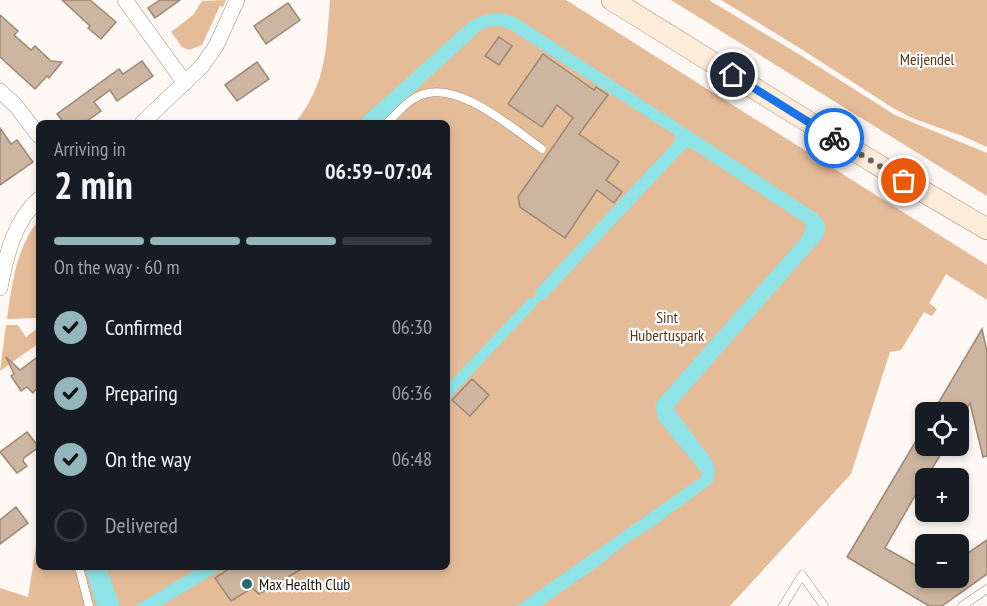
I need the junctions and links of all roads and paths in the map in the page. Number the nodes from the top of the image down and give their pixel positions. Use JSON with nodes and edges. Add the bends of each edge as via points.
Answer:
{"nodes":[{"id":1,"x":125,"y":0,"type":"edge"},
{"id":2,"x":237,"y":0,"type":"edge"},
{"id":3,"x":612,"y":0,"type":"edge"},
{"id":4,"x":185,"y":83,"type":"junction"},
{"id":5,"x":0,"y":91,"type":"edge"},
{"id":6,"x":145,"y":120,"type":"edge"},
{"id":7,"x":390,"y":120,"type":"edge"},
{"id":8,"x":36,"y":132,"type":"edge"},
{"id":9,"x":542,"y":149,"type":"dead end"},
{"id":10,"x":36,"y":202,"type":"edge"},
{"id":11,"x":987,"y":230,"type":"edge"},
{"id":12,"x":0,"y":288,"type":"edge"},
{"id":13,"x":79,"y":570,"type":"edge"},
{"id":14,"x":987,"y":589,"type":"edge"},
{"id":15,"x":89,"y":606,"type":"edge"},
{"id":16,"x":782,"y":606,"type":"edge"},
{"id":17,"x":824,"y":606,"type":"edge"},
{"id":18,"x":962,"y":606,"type":"edge"}],
"edges":[{"from":1,"to":4,"type":"street"},
{"from":2,"to":4,"type":"street","via":[[216,46]]},
{"from":3,"to":11,"type":"main road"},
{"from":4,"to":6,"type":"street"},
{"from":5,"to":8,"type":"street"},
{"from":7,"to":9,"type":"lane","via":[[415,97],[436,92],[454,94],[471,101]]},
{"from":10,"to":12,"type":"street","via":[[17,229]]},
{"from":13,"to":15,"type":"lane"},
{"from":14,"to":18,"type":"lane"},
{"from":16,"to":17,"type":"lane","via":[[802,575]]}]}
